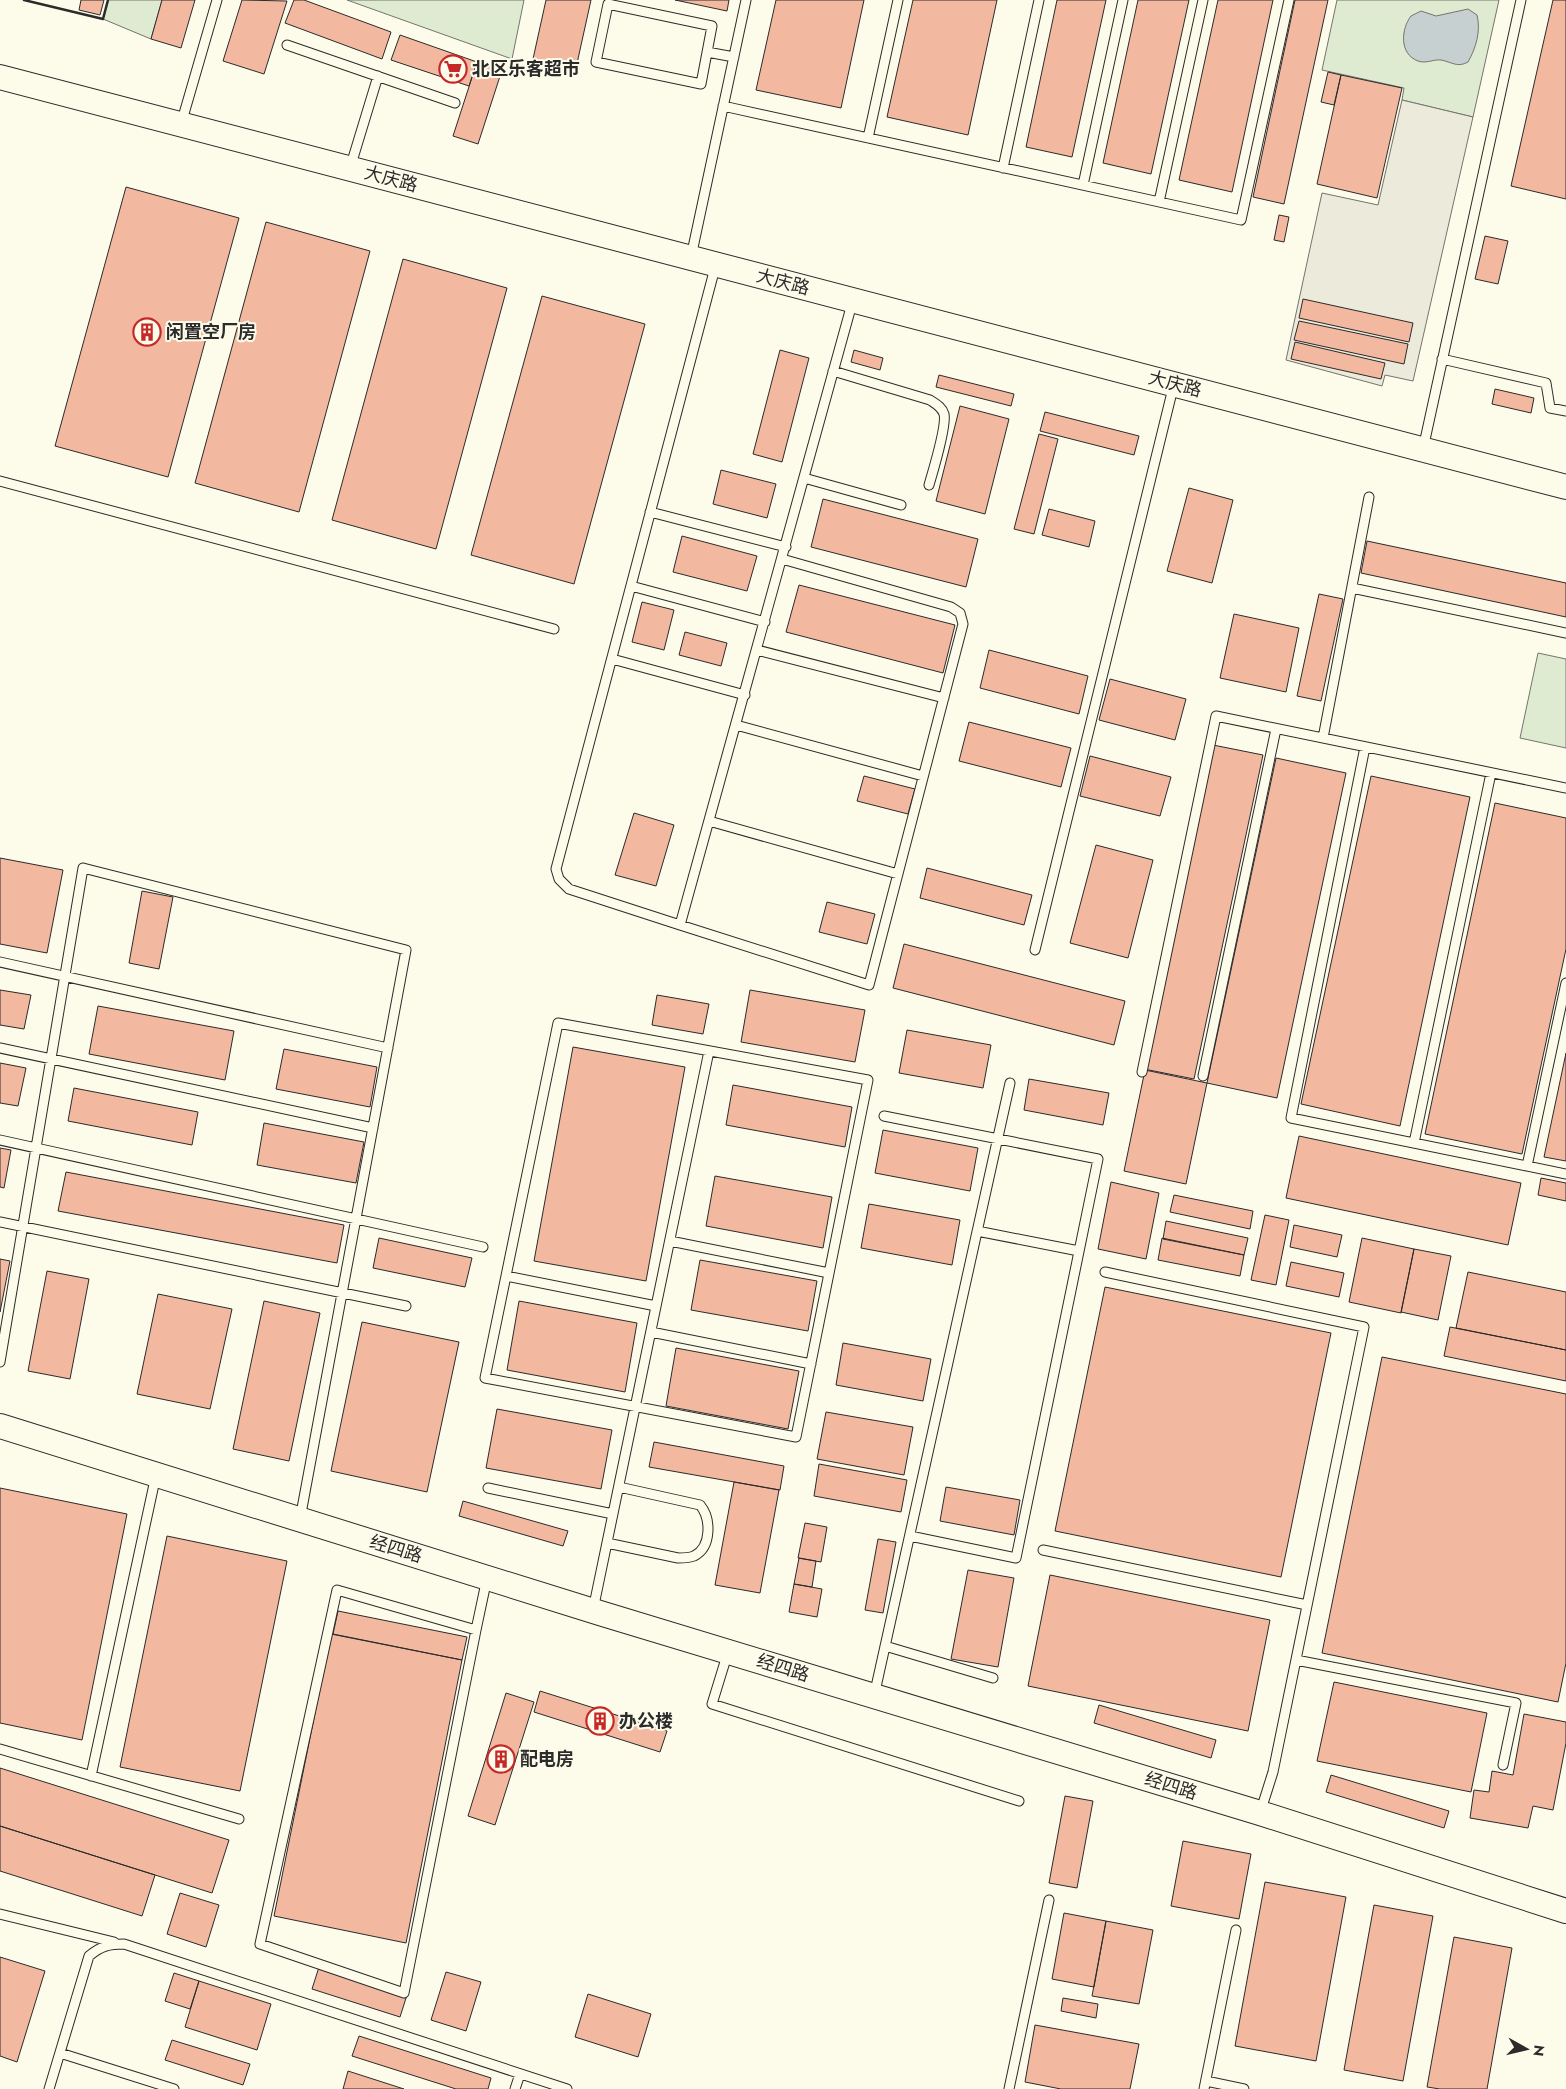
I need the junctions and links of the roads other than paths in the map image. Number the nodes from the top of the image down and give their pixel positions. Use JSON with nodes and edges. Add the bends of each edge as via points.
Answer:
{"nodes":[{"id":1,"x":217,"y":0,"type":"edge"},
{"id":2,"x":746,"y":0,"type":"edge"},
{"id":3,"x":898,"y":0,"type":"edge"},
{"id":4,"x":1039,"y":0,"type":"edge"},
{"id":5,"x":1123,"y":0,"type":"edge"},
{"id":6,"x":1203,"y":0,"type":"edge"},
{"id":7,"x":1289,"y":0,"type":"edge"},
{"id":8,"x":1521,"y":0,"type":"edge"},
{"id":9,"x":287,"y":45,"type":"dead end"},
{"id":10,"x":707,"y":52,"type":"junction"},
{"id":11,"x":734,"y":57,"type":"junction"},
{"id":12,"x":378,"y":76,"type":"junction"},
{"id":13,"x":0,"y":77,"type":"edge"},
{"id":14,"x":455,"y":103,"type":"dead end"},
{"id":15,"x":724,"y":106,"type":"junction"},
{"id":16,"x":181,"y":124,"type":"junction"},
{"id":17,"x":868,"y":138,"type":"junction"},
{"id":18,"x":350,"y":168,"type":"junction"},
{"id":19,"x":1003,"y":168,"type":"junction"},
{"id":20,"x":1083,"y":185,"type":"junction"},
{"id":21,"x":1159,"y":202,"type":"junction"},
{"id":22,"x":691,"y":258,"type":"junction"},
{"id":23,"x":716,"y":264,"type":"junction"},
{"id":24,"x":853,"y":300,"type":"junction"},
{"id":25,"x":1442,"y":359,"type":"junction"},
{"id":26,"x":833,"y":372,"type":"junction"},
{"id":27,"x":1174,"y":384,"type":"junction"},
{"id":28,"x":1566,"y":412,"type":"edge"},
{"id":29,"x":1423,"y":449,"type":"junction"},
{"id":30,"x":804,"y":478,"type":"junction"},
{"id":31,"x":0,"y":481,"type":"edge"},
{"id":32,"x":929,"y":485,"type":"dead end"},
{"id":33,"x":1566,"y":487,"type":"edge"},
{"id":34,"x":1369,"y":497,"type":"dead end"},
{"id":35,"x":901,"y":505,"type":"dead end"},
{"id":36,"x":650,"y":512,"type":"junction"},
{"id":37,"x":786,"y":547,"type":"junction"},
{"id":38,"x":782,"y":559,"type":"junction"},
{"id":39,"x":631,"y":586,"type":"junction"},
{"id":40,"x":1352,"y":588,"type":"junction"},
{"id":41,"x":765,"y":622,"type":"junction"},
{"id":42,"x":554,"y":629,"type":"dead end"},
{"id":43,"x":1566,"y":633,"type":"edge"},
{"id":44,"x":757,"y":650,"type":"junction"},
{"id":45,"x":612,"y":659,"type":"junction"},
{"id":46,"x":744,"y":695,"type":"junction"},
{"id":47,"x":944,"y":698,"type":"junction"},
{"id":48,"x":736,"y":725,"type":"junction"},
{"id":49,"x":1276,"y":728,"type":"junction"},
{"id":50,"x":1324,"y":738,"type":"junction"},
{"id":51,"x":1365,"y":747,"type":"junction"},
{"id":52,"x":1491,"y":773,"type":"junction"},
{"id":53,"x":924,"y":776,"type":"junction"},
{"id":54,"x":1566,"y":788,"type":"edge"},
{"id":55,"x":709,"y":821,"type":"junction"},
{"id":56,"x":898,"y":874,"type":"junction"},
{"id":57,"x":680,"y":925,"type":"junction"},
{"id":58,"x":1035,"y":950,"type":"dead end"},
{"id":59,"x":0,"y":962,"type":"edge"},
{"id":60,"x":65,"y":976,"type":"junction"},
{"id":61,"x":1566,"y":983,"type":"edge"},
{"id":62,"x":0,"y":1048,"type":"edge"},
{"id":63,"x":388,"y":1048,"type":"junction"},
{"id":64,"x":709,"y":1051,"type":"junction"},
{"id":65,"x":50,"y":1059,"type":"junction"},
{"id":66,"x":1142,"y":1072,"type":"dead end"},
{"id":67,"x":1203,"y":1076,"type":"dead end"},
{"id":68,"x":1010,"y":1083,"type":"dead end"},
{"id":69,"x":884,"y":1116,"type":"dead end"},
{"id":70,"x":373,"y":1128,"type":"junction"},
{"id":71,"x":998,"y":1139,"type":"junction"},
{"id":72,"x":0,"y":1140,"type":"edge"},
{"id":73,"x":1414,"y":1143,"type":"junction"},
{"id":74,"x":36,"y":1148,"type":"junction"},
{"id":75,"x":1527,"y":1166,"type":"junction"},
{"id":76,"x":1566,"y":1174,"type":"edge"},
{"id":77,"x":356,"y":1219,"type":"junction"},
{"id":78,"x":0,"y":1222,"type":"edge"},
{"id":79,"x":22,"y":1227,"type":"junction"},
{"id":80,"x":977,"y":1231,"type":"junction"},
{"id":81,"x":670,"y":1241,"type":"junction"},
{"id":82,"x":483,"y":1247,"type":"dead end"},
{"id":83,"x":1079,"y":1251,"type":"junction"},
{"id":84,"x":1105,"y":1272,"type":"dead end"},
{"id":85,"x":829,"y":1273,"type":"junction"},
{"id":86,"x":506,"y":1276,"type":"junction"},
{"id":87,"x":342,"y":1293,"type":"junction"},
{"id":88,"x":406,"y":1306,"type":"dead end"},
{"id":89,"x":656,"y":1306,"type":"junction"},
{"id":90,"x":651,"y":1332,"type":"junction"},
{"id":91,"x":0,"y":1362,"type":"edge"},
{"id":92,"x":811,"y":1364,"type":"junction"},
{"id":93,"x":635,"y":1406,"type":"junction"},
{"id":94,"x":0,"y":1426,"type":"edge"},
{"id":95,"x":156,"y":1475,"type":"junction"},
{"id":96,"x":619,"y":1487,"type":"junction"},
{"id":97,"x":488,"y":1488,"type":"dead end"},
{"id":98,"x":613,"y":1514,"type":"junction"},
{"id":99,"x":300,"y":1519,"type":"junction"},
{"id":100,"x":910,"y":1536,"type":"junction"},
{"id":101,"x":607,"y":1544,"type":"junction"},
{"id":102,"x":1044,"y":1550,"type":"dead end"},
{"id":103,"x":487,"y":1577,"type":"junction"},
{"id":104,"x":1307,"y":1605,"type":"junction"},
{"id":105,"x":593,"y":1610,"type":"junction"},
{"id":106,"x":476,"y":1630,"type":"junction"},
{"id":107,"x":885,"y":1646,"type":"junction"},
{"id":108,"x":728,"y":1652,"type":"junction"},
{"id":109,"x":1296,"y":1660,"type":"junction"},
{"id":110,"x":993,"y":1678,"type":"dead end"},
{"id":111,"x":874,"y":1696,"type":"junction"},
{"id":112,"x":0,"y":1749,"type":"edge"},
{"id":113,"x":1503,"y":1765,"type":"dead end"},
{"id":114,"x":91,"y":1776,"type":"junction"},
{"id":115,"x":1019,"y":1801,"type":"dead end"},
{"id":116,"x":1260,"y":1813,"type":"junction"},
{"id":117,"x":239,"y":1819,"type":"dead end"},
{"id":118,"x":1049,"y":1900,"type":"dead end"},
{"id":119,"x":1566,"y":1911,"type":"edge"},
{"id":120,"x":0,"y":1914,"type":"edge"},
{"id":121,"x":1236,"y":1930,"type":"dead end"},
{"id":122,"x":124,"y":1944,"type":"junction"},
{"id":123,"x":60,"y":2053,"type":"junction"},
{"id":124,"x":520,"y":2074,"type":"junction"},
{"id":125,"x":1205,"y":2085,"type":"edge"},
{"id":126,"x":48,"y":2089,"type":"edge"},
{"id":127,"x":174,"y":2089,"type":"edge"},
{"id":128,"x":515,"y":2089,"type":"edge"},
{"id":129,"x":567,"y":2089,"type":"edge"},
{"id":130,"x":1011,"y":2089,"type":"edge"},
{"id":131,"x":1244,"y":2089,"type":"edge"}],
"edges":[{"from":1,"to":16,"type":"lane"},
{"from":2,"to":11,"type":"lane"},
{"from":3,"to":17,"type":"lane"},
{"from":4,"to":19,"type":"lane"},
{"from":5,"to":20,"type":"lane"},
{"from":6,"to":21,"type":"lane"},
{"from":7,"to":21,"type":"lane","via":[[1241,220]]},
{"from":8,"to":25,"type":"lane"},
{"from":9,"to":12,"type":"lane"},
{"from":10,"to":10,"type":"lane","via":[[712,26],[608,4],[596,62],[700,84]]},
{"from":10,"to":11,"type":"lane"},
{"from":11,"to":15,"type":"lane"},
{"from":12,"to":14,"type":"lane"},
{"from":12,"to":18,"type":"lane"},
{"from":13,"to":16,"type":"street","name":"大庆路"},
{"from":15,"to":17,"type":"lane"},
{"from":15,"to":22,"type":"lane"},
{"from":16,"to":18,"type":"street","name":"大庆路"},
{"from":17,"to":19,"type":"lane"},
{"from":18,"to":22,"type":"street","name":"大庆路"},
{"from":19,"to":20,"type":"lane"},
{"from":20,"to":21,"type":"lane"},
{"from":22,"to":23,"type":"street","name":"大庆路"},
{"from":23,"to":24,"type":"street","name":"大庆路"},
{"from":23,"to":36,"type":"lane"},
{"from":24,"to":26,"type":"lane"},
{"from":24,"to":27,"type":"street","name":"大庆路"},
{"from":25,"to":28,"type":"lane","via":[[1546,383],[1550,408]]},
{"from":25,"to":29,"type":"lane"},
{"from":26,"to":30,"type":"lane"},
{"from":26,"to":32,"type":"lane","via":[[930,400],[940,406],[944,416],[943,428]]},
{"from":27,"to":29,"type":"street","name":"大庆路"},
{"from":27,"to":58,"type":"lane"},
{"from":29,"to":33,"type":"street","name":"大庆路"},
{"from":30,"to":35,"type":"lane"},
{"from":30,"to":37,"type":"lane"},
{"from":31,"to":42,"type":"lane"},
{"from":34,"to":40,"type":"lane"},
{"from":36,"to":37,"type":"lane"},
{"from":36,"to":39,"type":"lane"},
{"from":37,"to":38,"type":"lane"},
{"from":38,"to":41,"type":"lane"},
{"from":38,"to":47,"type":"lane","via":[[951,607],[960,613],[963,624]]},
{"from":39,"to":41,"type":"lane"},
{"from":39,"to":45,"type":"lane"},
{"from":40,"to":43,"type":"lane"},
{"from":40,"to":50,"type":"lane"},
{"from":41,"to":44,"type":"lane"},
{"from":44,"to":46,"type":"lane"},
{"from":44,"to":47,"type":"lane"},
{"from":45,"to":46,"type":"lane"},
{"from":45,"to":57,"type":"lane","via":[[556,869],[569,889]]},
{"from":46,"to":48,"type":"lane"},
{"from":47,"to":53,"type":"lane"},
{"from":48,"to":53,"type":"lane"},
{"from":48,"to":55,"type":"lane"},
{"from":49,"to":50,"type":"lane"},
{"from":49,"to":66,"type":"lane","via":[[1216,716]]},
{"from":49,"to":67,"type":"lane"},
{"from":50,"to":51,"type":"lane"},
{"from":51,"to":52,"type":"lane"},
{"from":51,"to":73,"type":"lane","via":[[1291,1118]]},
{"from":52,"to":54,"type":"lane"},
{"from":52,"to":73,"type":"lane"},
{"from":53,"to":56,"type":"lane"},
{"from":55,"to":56,"type":"lane"},
{"from":55,"to":57,"type":"lane"},
{"from":56,"to":57,"type":"lane","via":[[869,985]]},
{"from":59,"to":60,"type":"lane"},
{"from":60,"to":63,"type":"lane"},
{"from":60,"to":63,"type":"lane","via":[[83,868],[406,950]]},
{"from":60,"to":65,"type":"lane"},
{"from":61,"to":75,"type":"lane"},
{"from":62,"to":65,"type":"lane"},
{"from":63,"to":70,"type":"lane"},
{"from":64,"to":81,"type":"lane"},
{"from":64,"to":85,"type":"lane","via":[[868,1080]]},
{"from":64,"to":86,"type":"lane","via":[[558,1023]]},
{"from":65,"to":70,"type":"lane"},
{"from":65,"to":74,"type":"lane"},
{"from":68,"to":71,"type":"lane"},
{"from":69,"to":71,"type":"lane"},
{"from":70,"to":77,"type":"lane"},
{"from":71,"to":80,"type":"lane"},
{"from":71,"to":83,"type":"lane","via":[[1098,1159]]},
{"from":72,"to":74,"type":"lane"},
{"from":73,"to":75,"type":"lane"},
{"from":74,"to":77,"type":"lane"},
{"from":74,"to":79,"type":"lane"},
{"from":75,"to":76,"type":"lane"},
{"from":77,"to":82,"type":"lane"},
{"from":77,"to":87,"type":"lane"},
{"from":78,"to":79,"type":"lane"},
{"from":79,"to":87,"type":"lane"},
{"from":79,"to":91,"type":"lane"},
{"from":80,"to":83,"type":"lane"},
{"from":80,"to":100,"type":"lane"},
{"from":81,"to":85,"type":"lane"},
{"from":81,"to":89,"type":"lane"},
{"from":83,"to":100,"type":"lane","via":[[1016,1558]]},
{"from":84,"to":104,"type":"lane","via":[[1364,1327]]},
{"from":85,"to":92,"type":"lane"},
{"from":86,"to":89,"type":"lane"},
{"from":86,"to":93,"type":"lane","via":[[485,1378]]},
{"from":87,"to":88,"type":"lane"},
{"from":87,"to":99,"type":"lane"},
{"from":89,"to":90,"type":"lane"},
{"from":90,"to":92,"type":"lane"},
{"from":90,"to":93,"type":"lane"},
{"from":92,"to":93,"type":"lane","via":[[796,1437]]},
{"from":93,"to":96,"type":"lane"},
{"from":94,"to":95,"type":"street","name":"经四路"},
{"from":95,"to":99,"type":"street","name":"经四路"},
{"from":95,"to":114,"type":"lane"},
{"from":96,"to":98,"type":"lane"},
{"from":96,"to":101,"type":"lane","via":[[700,1505],[705,1512],[706,1542],[701,1551],[686,1558]]},
{"from":97,"to":98,"type":"lane"},
{"from":98,"to":101,"type":"lane"},
{"from":99,"to":103,"type":"street","name":"经四路"},
{"from":100,"to":107,"type":"lane"},
{"from":101,"to":105,"type":"lane"},
{"from":102,"to":104,"type":"lane"},
{"from":103,"to":105,"type":"street","name":"经四路"},
{"from":103,"to":106,"type":"lane"},
{"from":104,"to":109,"type":"lane"},
{"from":105,"to":108,"type":"street","name":"经四路"},
{"from":106,"to":106,"type":"lane","via":[[404,1993],[260,1944],[337,1590]]},
{"from":107,"to":110,"type":"lane"},
{"from":107,"to":111,"type":"lane"},
{"from":108,"to":111,"type":"street","name":"经四路"},
{"from":108,"to":115,"type":"lane","via":[[712,1704]]},
{"from":109,"to":113,"type":"lane","via":[[1516,1703]]},
{"from":109,"to":116,"type":"lane","via":[[1273,1772]]},
{"from":111,"to":116,"type":"street","name":"经四路"},
{"from":112,"to":114,"type":"lane"},
{"from":114,"to":117,"type":"lane"},
{"from":116,"to":119,"type":"street","name":"经四路"},
{"from":118,"to":130,"type":"lane"},
{"from":120,"to":122,"type":"lane"},
{"from":121,"to":125,"type":"lane"},
{"from":122,"to":123,"type":"lane","via":[[110,1944],[90,1956]]},
{"from":122,"to":124,"type":"lane"},
{"from":123,"to":126,"type":"lane"},
{"from":123,"to":127,"type":"lane"},
{"from":124,"to":128,"type":"lane"},
{"from":124,"to":129,"type":"lane"},
{"from":125,"to":131,"type":"lane"}]}
